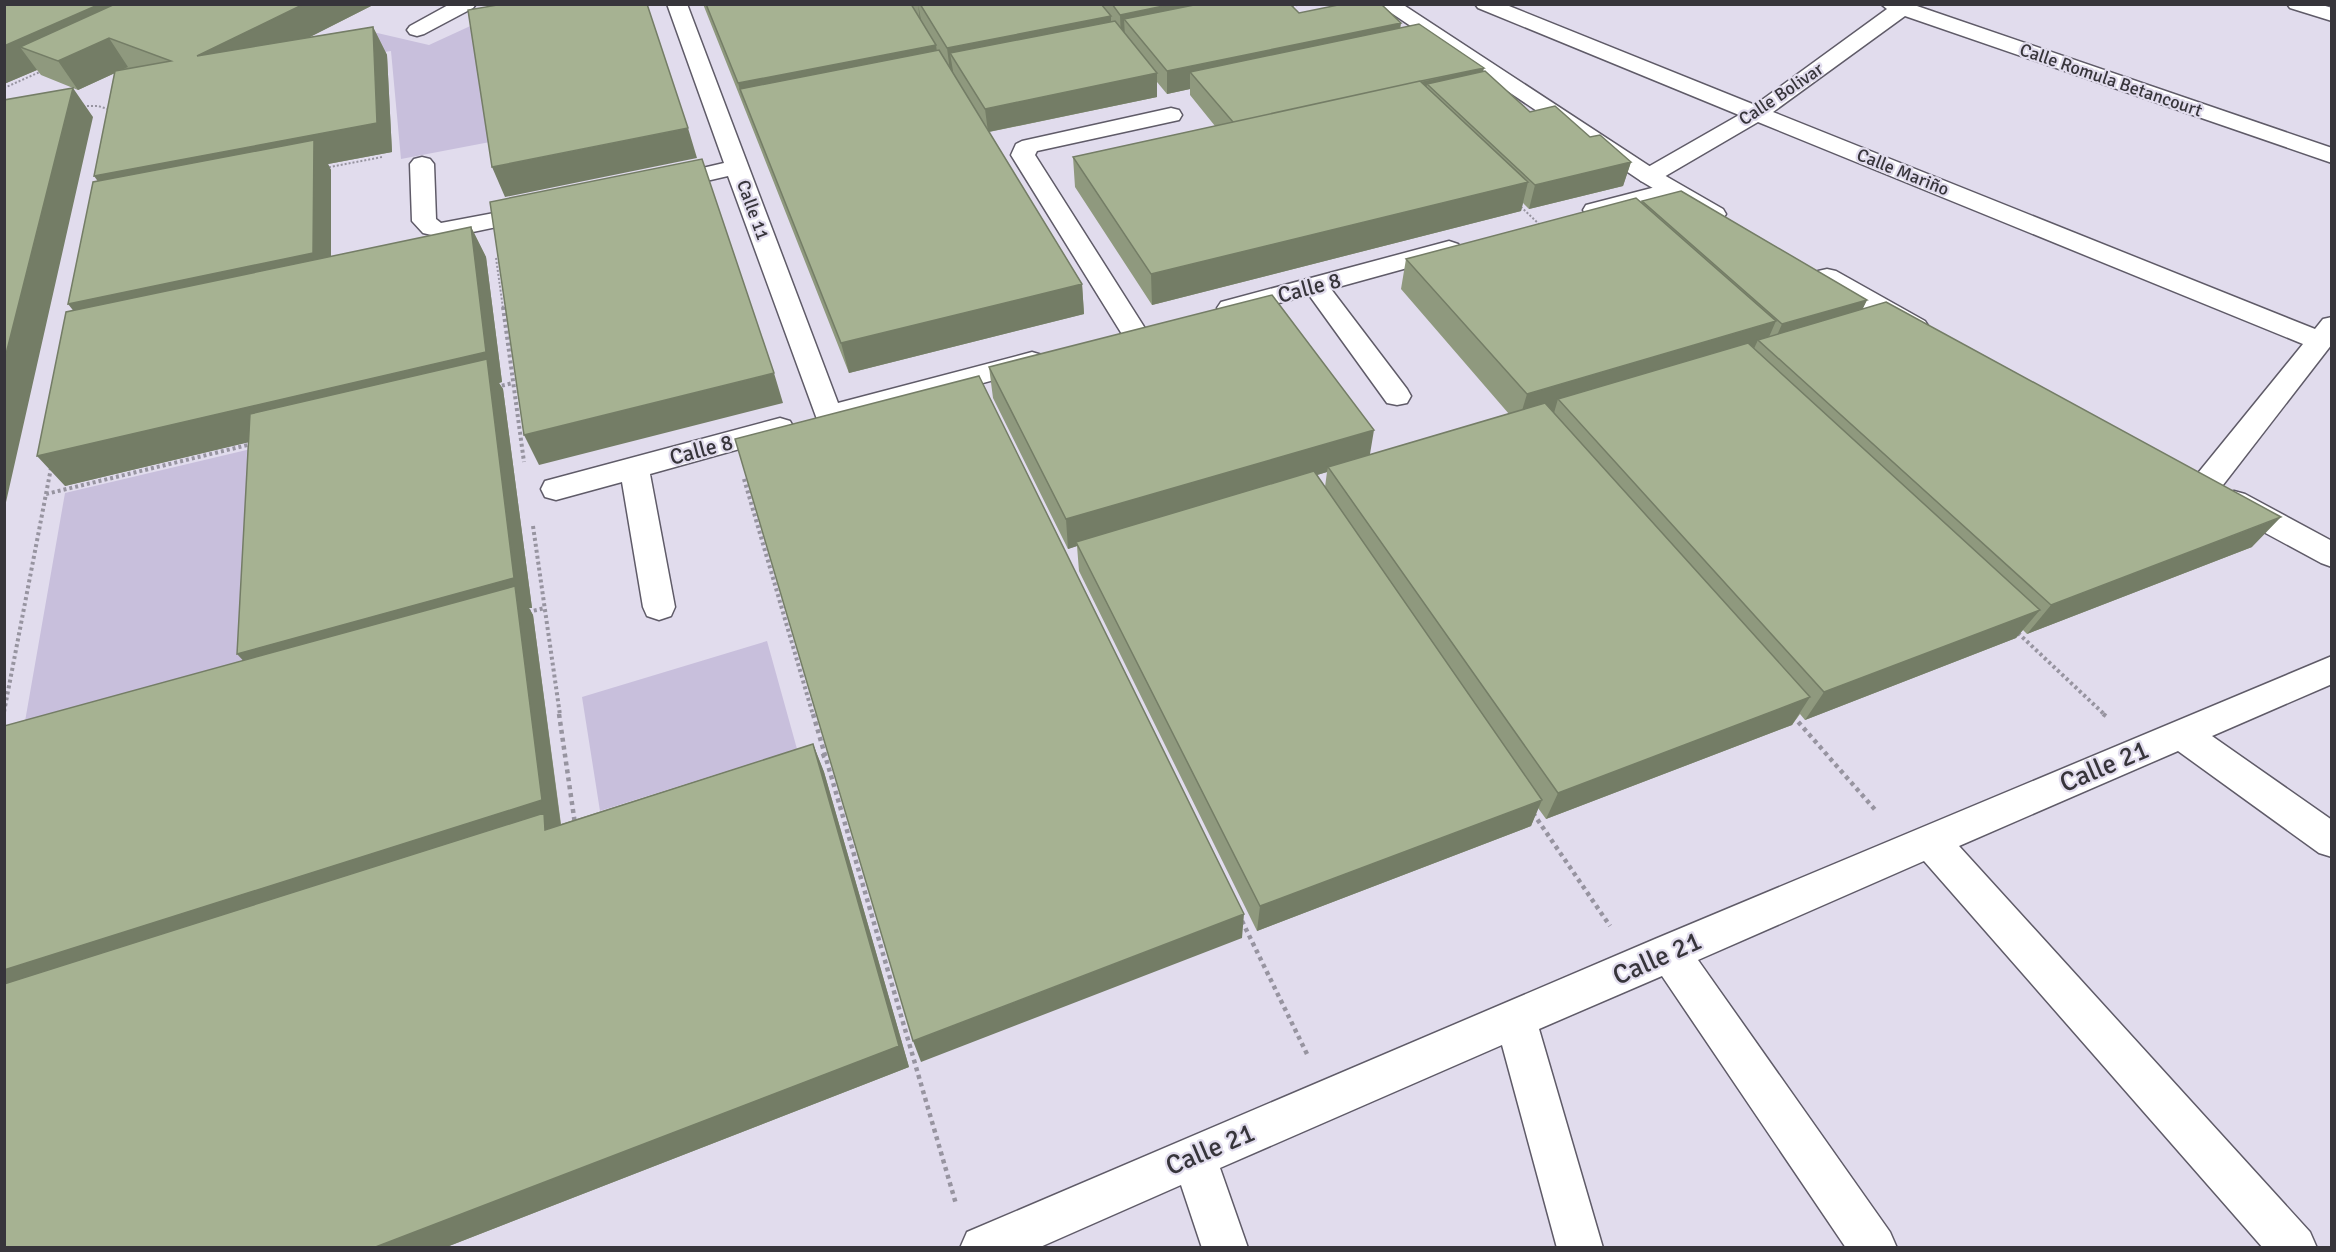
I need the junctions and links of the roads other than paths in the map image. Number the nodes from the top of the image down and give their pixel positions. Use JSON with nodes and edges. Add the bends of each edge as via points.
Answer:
{"nodes":[{"id":1,"x":466,"y":4,"type":"edge"},
{"id":2,"x":677,"y":4,"type":"edge"},
{"id":3,"x":1388,"y":4,"type":"edge"},
{"id":4,"x":1485,"y":4,"type":"edge"},
{"id":5,"x":2297,"y":4,"type":"edge"},
{"id":6,"x":1901,"y":6,"type":"edge"},
{"id":7,"x":2331,"y":15,"type":"edge"},
{"id":8,"x":417,"y":30,"type":"dead end"},
{"id":9,"x":1758,"y":113,"type":"junction"},
{"id":10,"x":1172,"y":115,"type":"dead end"},
{"id":11,"x":2331,"y":156,"type":"edge"},
{"id":12,"x":422,"y":164,"type":"dead end"},
{"id":13,"x":737,"y":167,"type":"junction"},
{"id":14,"x":1649,"y":176,"type":"junction"},
{"id":15,"x":646,"y":188,"type":"edge"},
{"id":16,"x":1671,"y":190,"type":"junction"},
{"id":17,"x":555,"y":208,"type":"edge"},
{"id":18,"x":1540,"y":225,"type":"edge"},
{"id":19,"x":1734,"y":225,"type":"edge"},
{"id":20,"x":1473,"y":243,"type":"edge"},
{"id":21,"x":1806,"y":266,"type":"edge"},
{"id":22,"x":1315,"y":285,"type":"junction"},
{"id":23,"x":1201,"y":316,"type":"edge"},
{"id":24,"x":1134,"y":333,"type":"edge"},
{"id":25,"x":2326,"y":333,"type":"edge"},
{"id":26,"x":1940,"y":341,"type":"edge"},
{"id":27,"x":1055,"y":354,"type":"edge"},
{"id":28,"x":1397,"y":396,"type":"dead end"},
{"id":29,"x":828,"y":415,"type":"junction"},
{"id":30,"x":634,"y":467,"type":"junction"},
{"id":31,"x":556,"y":489,"type":"dead end"},
{"id":32,"x":2331,"y":555,"type":"edge"},
{"id":33,"x":658,"y":607,"type":"dead end"},
{"id":34,"x":2331,"y":669,"type":"edge"},
{"id":35,"x":2182,"y":734,"type":"junction"},
{"id":36,"x":2331,"y":842,"type":"edge"},
{"id":37,"x":1920,"y":845,"type":"junction"},
{"id":38,"x":1653,"y":959,"type":"junction"},
{"id":39,"x":1515,"y":1019,"type":"junction"},
{"id":40,"x":1194,"y":1157,"type":"junction"},
{"id":41,"x":983,"y":1248,"type":"edge"},
{"id":42,"x":1225,"y":1248,"type":"edge"},
{"id":43,"x":1580,"y":1248,"type":"edge"},
{"id":44,"x":1874,"y":1248,"type":"edge"},
{"id":45,"x":2294,"y":1248,"type":"edge"}],
"edges":[{"from":1,"to":8,"type":"street"},
{"from":2,"to":13,"type":"street","name":"Calle 11"},
{"from":3,"to":14,"type":"street"},
{"from":4,"to":9,"type":"street","name":"Calle Mariño"},
{"from":5,"to":7,"type":"street"},
{"from":6,"to":9,"type":"street","name":"Calle Bolivar"},
{"from":6,"to":11,"type":"street","name":"Calle Romula Betancourt"},
{"from":9,"to":14,"type":"street","name":"Calle Bolivar"},
{"from":9,"to":25,"type":"street","name":"Calle Mariño"},
{"from":10,"to":24,"type":"street","via":[[1024,149],[1023,155]]},
{"from":12,"to":17,"type":"street","via":[[424,221],[432,228],[444,231]]},
{"from":13,"to":15,"type":"street"},
{"from":13,"to":29,"type":"street","name":"Calle 11"},
{"from":14,"to":16,"type":"street"},
{"from":16,"to":18,"type":"street"},
{"from":16,"to":19,"type":"street"},
{"from":20,"to":22,"type":"street","name":"Calle 8"},
{"from":21,"to":26,"type":"street"},
{"from":22,"to":23,"type":"street","name":"Calle 8"},
{"from":22,"to":28,"type":"street"},
{"from":25,"to":32,"type":"street","via":[[2195,480]]},
{"from":27,"to":29,"type":"street","name":"Calle 8"},
{"from":29,"to":30,"type":"street","name":"Calle 8"},
{"from":30,"to":31,"type":"street","name":"Calle 8"},
{"from":30,"to":33,"type":"street"},
{"from":34,"to":35,"type":"street","name":"Calle 21"},
{"from":35,"to":36,"type":"street"},
{"from":35,"to":37,"type":"street","name":"Calle 21"},
{"from":37,"to":38,"type":"street","name":"Calle 21"},
{"from":37,"to":45,"type":"street"},
{"from":38,"to":39,"type":"street","name":"Calle 21"},
{"from":38,"to":44,"type":"street"},
{"from":39,"to":40,"type":"street","name":"Calle 21"},
{"from":39,"to":43,"type":"street"},
{"from":40,"to":41,"type":"street","name":"Calle 21"},
{"from":40,"to":42,"type":"street"}]}
